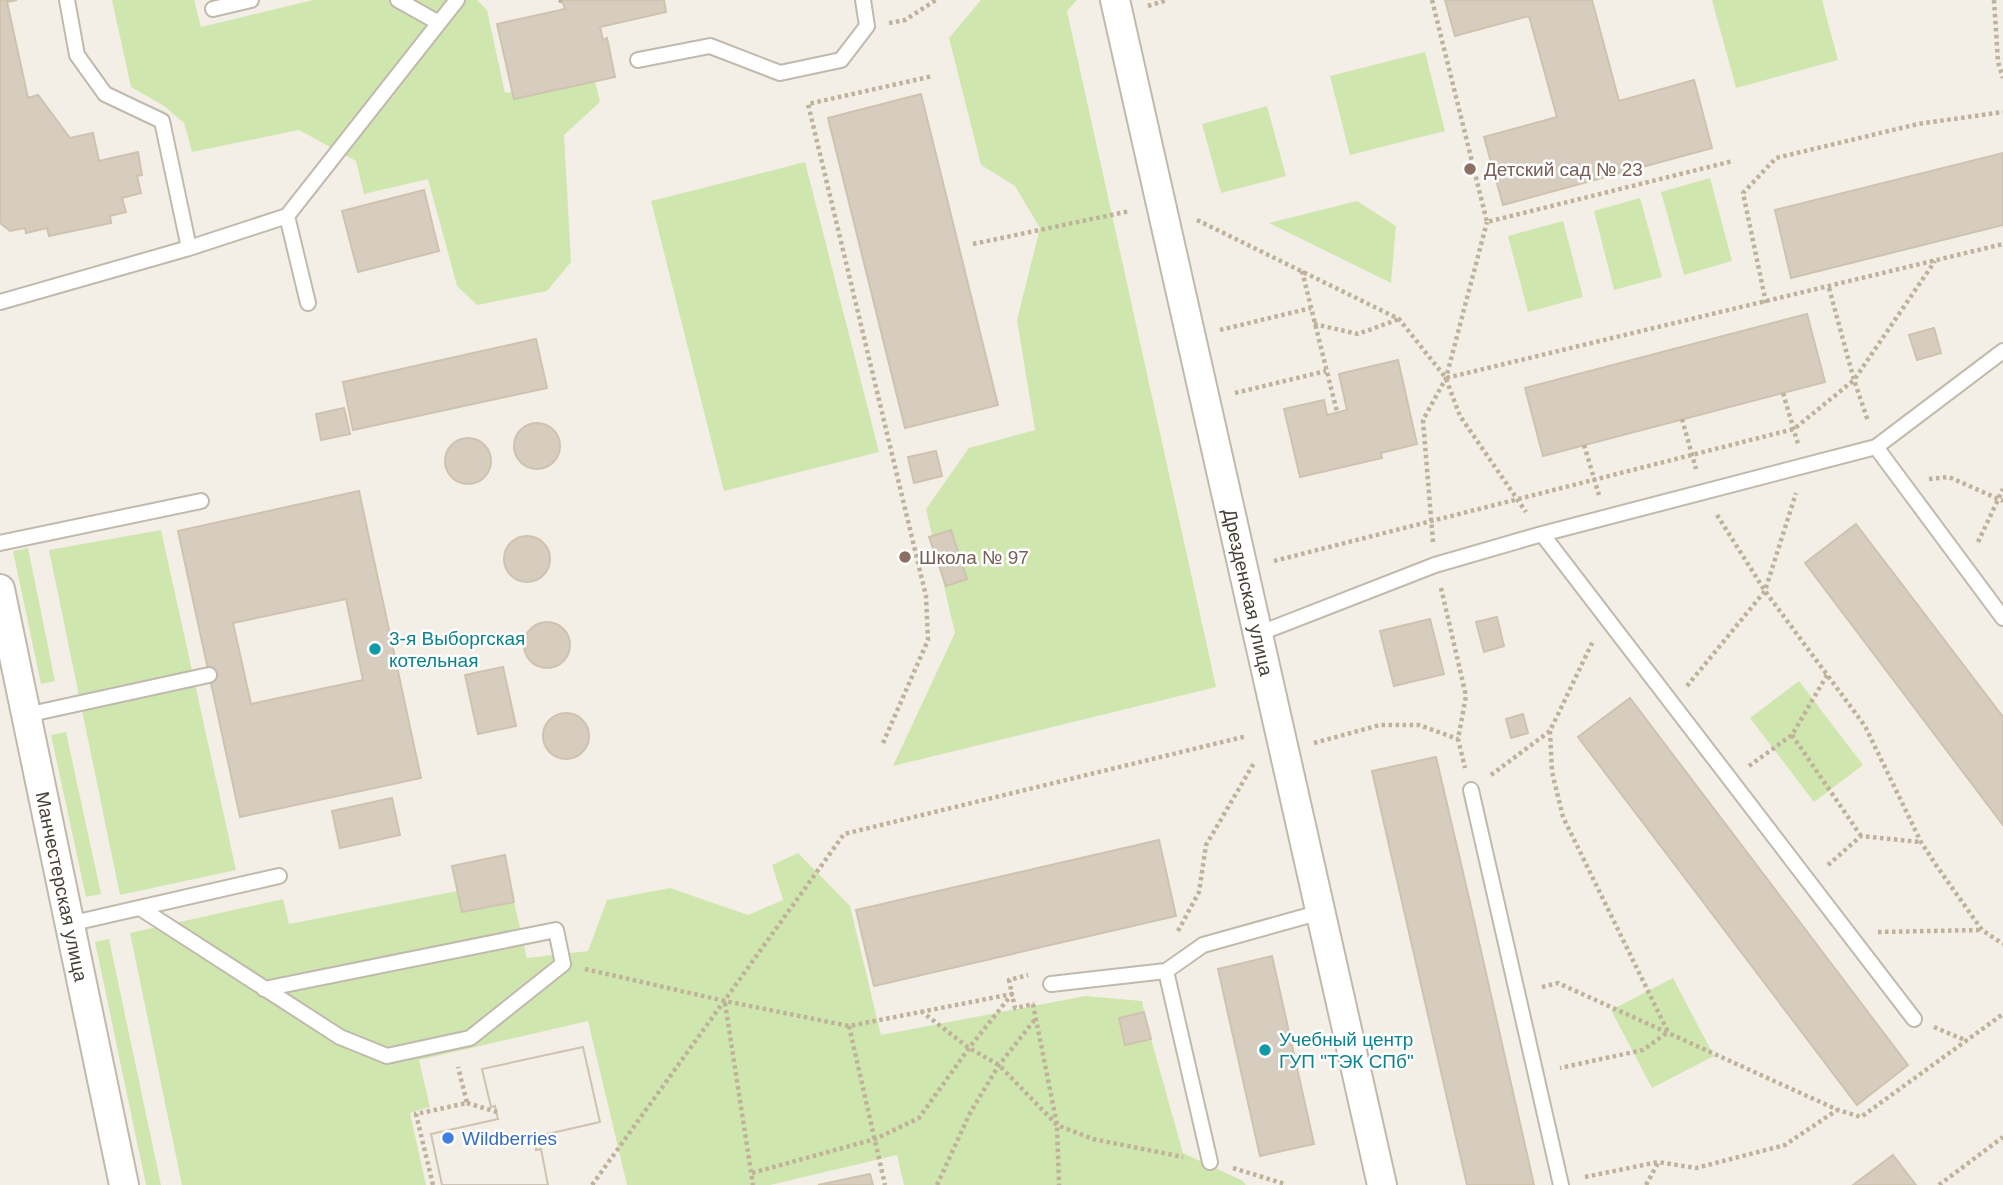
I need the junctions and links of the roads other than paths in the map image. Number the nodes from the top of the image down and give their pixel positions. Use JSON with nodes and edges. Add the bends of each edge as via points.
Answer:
{"nodes":[{"id":1,"x":67,"y":0,"type":"edge"},
{"id":2,"x":251,"y":0,"type":"edge"},
{"id":3,"x":398,"y":0,"type":"edge"},
{"id":4,"x":457,"y":0,"type":"edge"},
{"id":5,"x":863,"y":0,"type":"edge"},
{"id":6,"x":1115,"y":0,"type":"edge"},
{"id":7,"x":213,"y":9,"type":"dead end"},
{"id":8,"x":439,"y":23,"type":"junction"},
{"id":9,"x":638,"y":60,"type":"dead end"},
{"id":10,"x":287,"y":216,"type":"junction"},
{"id":11,"x":189,"y":248,"type":"junction"},
{"id":12,"x":0,"y":302,"type":"edge"},
{"id":13,"x":308,"y":303,"type":"dead end"},
{"id":14,"x":2003,"y":351,"type":"edge"},
{"id":15,"x":1876,"y":447,"type":"junction"},
{"id":16,"x":201,"y":501,"type":"dead end"},
{"id":17,"x":1542,"y":534,"type":"junction"},
{"id":18,"x":0,"y":543,"type":"edge"},
{"id":19,"x":0,"y":589,"type":"edge"},
{"id":20,"x":2003,"y":618,"type":"edge"},
{"id":21,"x":1258,"y":634,"type":"junction"},
{"id":22,"x":209,"y":675,"type":"dead end"},
{"id":23,"x":26,"y":715,"type":"junction"},
{"id":24,"x":1471,"y":790,"type":"road end"},
{"id":25,"x":278,"y":876,"type":"dead end"},
{"id":26,"x":140,"y":908,"type":"junction"},
{"id":27,"x":1321,"y":912,"type":"junction"},
{"id":28,"x":69,"y":924,"type":"junction"},
{"id":29,"x":1161,"y":971,"type":"junction"},
{"id":30,"x":1051,"y":984,"type":"road end"},
{"id":31,"x":264,"y":989,"type":"junction"},
{"id":32,"x":1914,"y":1018,"type":"road end"},
{"id":33,"x":1210,"y":1162,"type":"road end"},
{"id":34,"x":1561,"y":1184,"type":"edge"},
{"id":35,"x":124,"y":1185,"type":"edge"},
{"id":36,"x":1382,"y":1185,"type":"edge"}],
"edges":[{"from":1,"to":11,"type":"lane","via":[[77,55],[105,94],[162,121]]},
{"from":2,"to":7,"type":"lane"},
{"from":3,"to":8,"type":"lane"},
{"from":4,"to":8,"type":"lane"},
{"from":5,"to":9,"type":"lane","via":[[867,26],[841,60],[780,73],[710,46]]},
{"from":6,"to":21,"type":"street","name":"Дрезденская улица"},
{"from":8,"to":10,"type":"lane"},
{"from":10,"to":11,"type":"lane"},
{"from":10,"to":13,"type":"lane"},
{"from":11,"to":12,"type":"lane"},
{"from":14,"to":15,"type":"lane"},
{"from":15,"to":17,"type":"lane"},
{"from":15,"to":20,"type":"lane"},
{"from":16,"to":18,"type":"lane"},
{"from":17,"to":21,"type":"lane","via":[[1435,565]]},
{"from":17,"to":32,"type":"lane"},
{"from":19,"to":23,"type":"street","name":"Манчестерская улица"},
{"from":21,"to":27,"type":"street","name":"Дрезденская улица"},
{"from":22,"to":23,"type":"lane"},
{"from":23,"to":28,"type":"street","name":"Манчестерская улица"},
{"from":24,"to":34,"type":"lane"},
{"from":25,"to":26,"type":"lane"},
{"from":26,"to":28,"type":"lane"},
{"from":26,"to":31,"type":"lane"},
{"from":27,"to":29,"type":"lane","via":[[1203,945]]},
{"from":27,"to":36,"type":"street","name":"Дрезденская улица"},
{"from":28,"to":35,"type":"street","name":"Манчестерская улица"},
{"from":29,"to":30,"type":"lane"},
{"from":29,"to":33,"type":"lane"},
{"from":31,"to":31,"type":"lane","via":[[556,930],[564,964],[470,1038],[387,1056],[340,1037]]}]}
